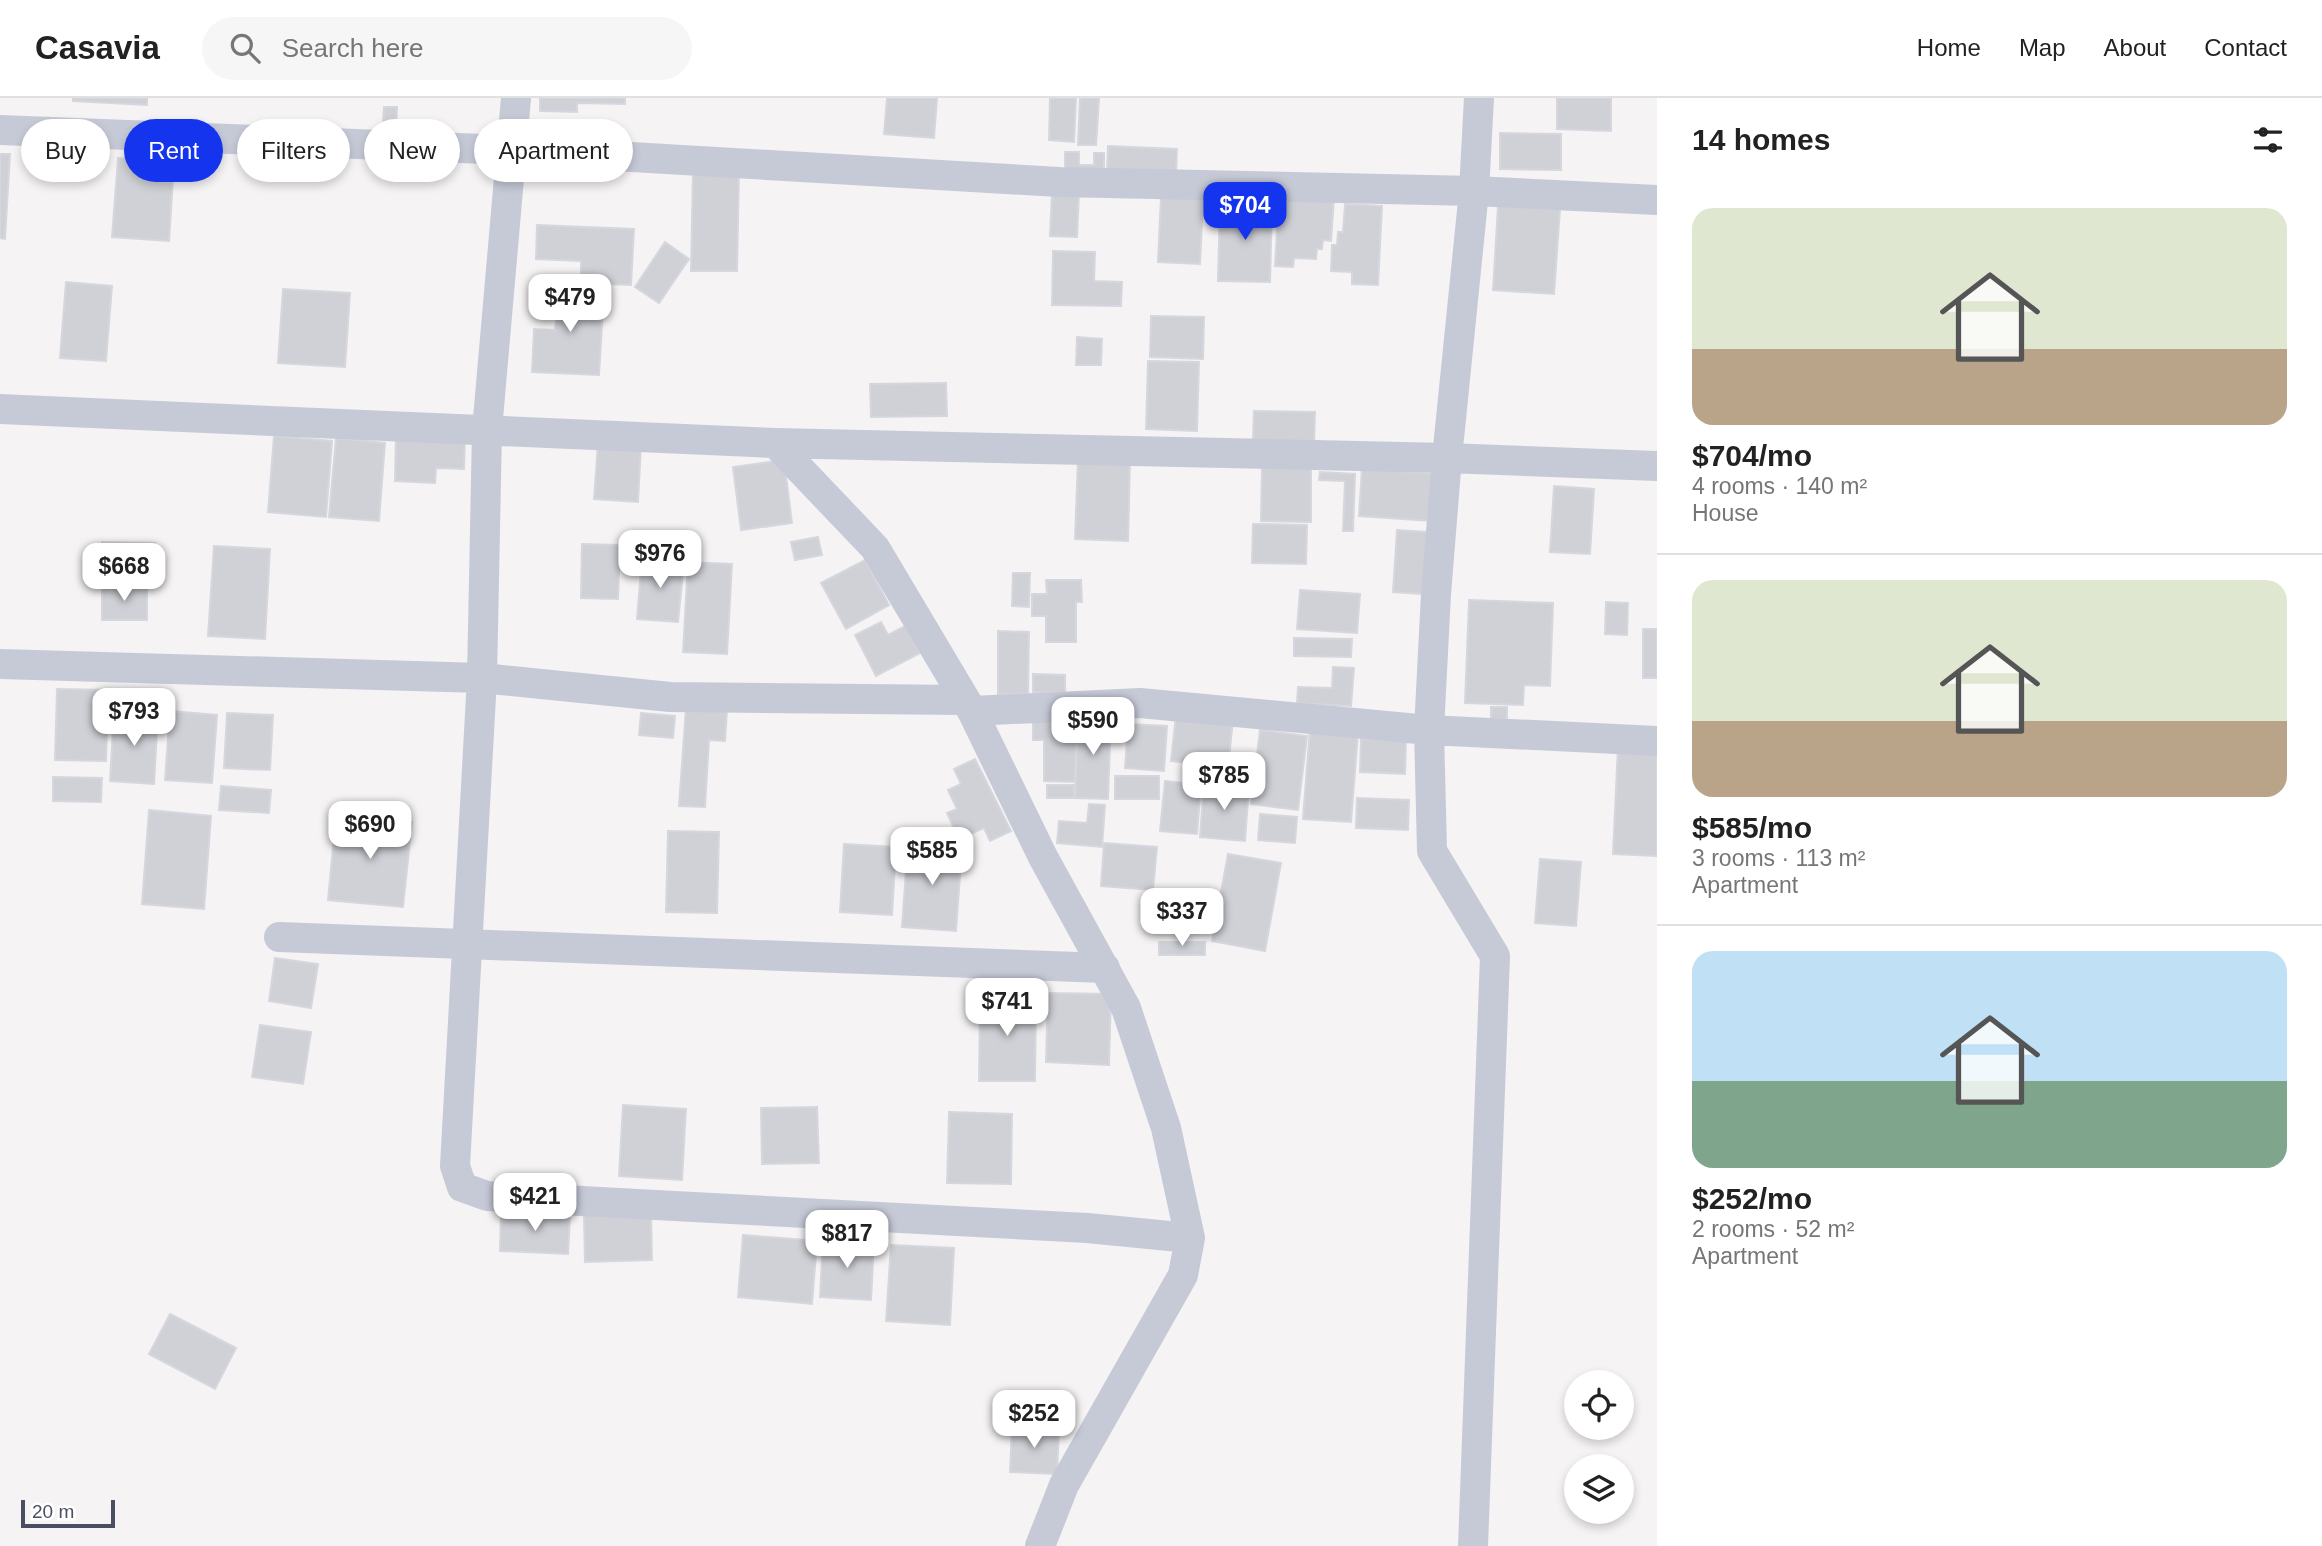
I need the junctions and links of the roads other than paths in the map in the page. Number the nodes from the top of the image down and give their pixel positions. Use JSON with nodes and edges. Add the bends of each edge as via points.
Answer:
{"nodes":[{"id":1,"x":516,"y":98,"type":"edge"},
{"id":2,"x":1479,"y":98,"type":"edge"},
{"id":3,"x":514,"y":119,"type":"edge"},
{"id":4,"x":0,"y":130,"type":"edge"},
{"id":5,"x":474,"y":149,"type":"edge"},
{"id":6,"x":633,"y":157,"type":"edge"},
{"id":7,"x":509,"y":182,"type":"edge"},
{"id":8,"x":1474,"y":191,"type":"junction"},
{"id":9,"x":1657,"y":200,"type":"edge"},
{"id":10,"x":0,"y":409,"type":"edge"},
{"id":11,"x":487,"y":430,"type":"junction"},
{"id":12,"x":775,"y":443,"type":"junction"},
{"id":13,"x":1447,"y":458,"type":"junction"},
{"id":14,"x":1657,"y":466,"type":"edge"},
{"id":15,"x":0,"y":664,"type":"edge"},
{"id":16,"x":482,"y":678,"type":"junction"},
{"id":17,"x":968,"y":706,"type":"junction"},
{"id":18,"x":1429,"y":730,"type":"junction"},
{"id":19,"x":1657,"y":741,"type":"edge"},
{"id":20,"x":279,"y":937,"type":"dead end"},
{"id":21,"x":468,"y":944,"type":"junction"},
{"id":22,"x":1105,"y":968,"type":"junction"},
{"id":23,"x":1190,"y":1238,"type":"junction"},
{"id":24,"x":1040,"y":1546,"type":"edge"},
{"id":25,"x":1473,"y":1546,"type":"edge"}],
"edges":[{"from":1,"to":3,"type":"street"},
{"from":2,"to":8,"type":"street"},
{"from":4,"to":5,"type":"street"},
{"from":6,"to":8,"type":"street","via":[[1059,182]]},
{"from":7,"to":11,"type":"street"},
{"from":8,"to":9,"type":"street"},
{"from":8,"to":13,"type":"street"},
{"from":10,"to":11,"type":"street"},
{"from":11,"to":12,"type":"street"},
{"from":11,"to":16,"type":"street"},
{"from":12,"to":13,"type":"street"},
{"from":12,"to":17,"type":"street","via":[[875,548]]},
{"from":13,"to":14,"type":"street"},
{"from":13,"to":18,"type":"street"},
{"from":15,"to":16,"type":"street"},
{"from":16,"to":17,"type":"street","via":[[670,697]]},
{"from":16,"to":21,"type":"street"},
{"from":17,"to":18,"type":"street","via":[[1140,703]]},
{"from":17,"to":22,"type":"street","via":[[1043,857]]},
{"from":18,"to":19,"type":"street"},
{"from":18,"to":25,"type":"street","via":[[1432,851],[1495,956]]},
{"from":20,"to":21,"type":"street"},
{"from":21,"to":22,"type":"street"},
{"from":21,"to":23,"type":"street","via":[[455,1166],[462,1187],[487,1196],[1087,1228]]},
{"from":22,"to":23,"type":"street","via":[[1126,1008],[1166,1128]]},
{"from":23,"to":24,"type":"street","via":[[1183,1275],[1064,1485]]}]}
